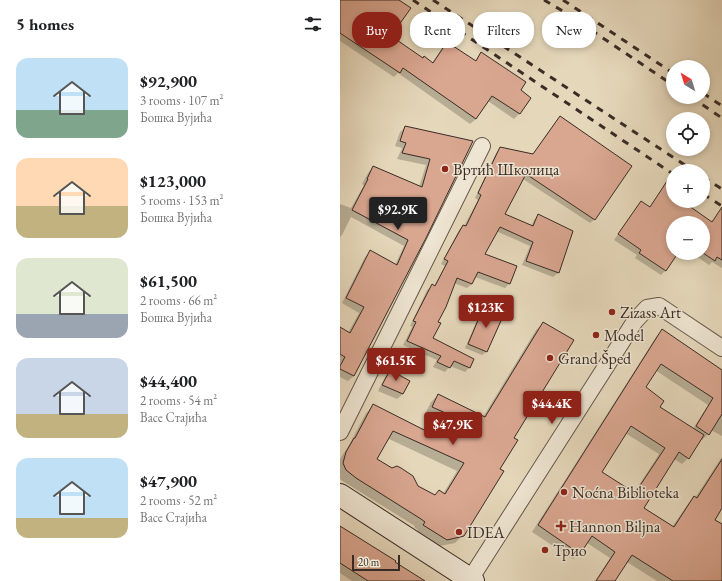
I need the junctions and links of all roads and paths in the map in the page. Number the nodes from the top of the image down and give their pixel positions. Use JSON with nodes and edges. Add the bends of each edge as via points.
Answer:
{"nodes":[{"id":1,"x":482,"y":146,"type":"dead end"},
{"id":2,"x":722,"y":348,"type":"edge"},
{"id":3,"x":340,"y":432,"type":"edge"},
{"id":4,"x":340,"y":495,"type":"edge"},
{"id":5,"x":471,"y":580,"type":"edge"}],
"edges":[{"from":1,"to":3,"type":"street"},
{"from":2,"to":5,"type":"street","via":[[659,306],[647,308],[635,321]]},
{"from":4,"to":5,"type":"street"}]}
